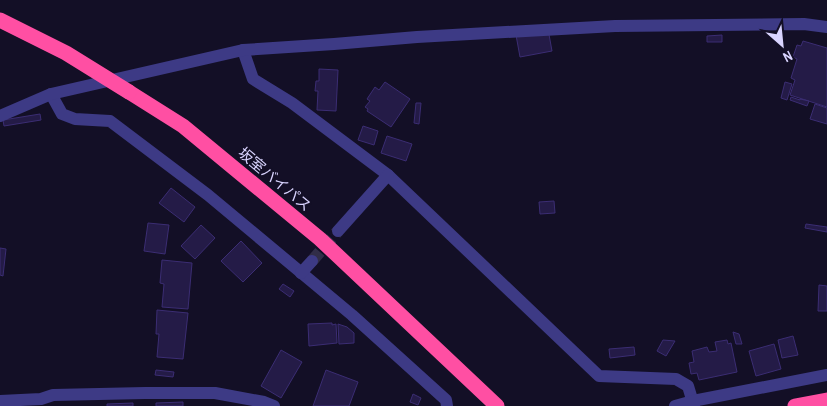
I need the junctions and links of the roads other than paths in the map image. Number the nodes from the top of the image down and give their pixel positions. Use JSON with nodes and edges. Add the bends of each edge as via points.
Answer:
{"nodes":[{"id":1,"x":0,"y":20,"type":"edge"},
{"id":2,"x":827,"y":27,"type":"edge"},
{"id":3,"x":243,"y":50,"type":"junction"},
{"id":4,"x":51,"y":94,"type":"junction"},
{"id":5,"x":0,"y":116,"type":"edge"},
{"id":6,"x":388,"y":175,"type":"junction"},
{"id":7,"x":338,"y":231,"type":"tunnel mouth"},
{"id":8,"x":312,"y":261,"type":"tunnel mouth"},
{"id":9,"x":301,"y":273,"type":"junction"},
{"id":10,"x":827,"y":375,"type":"edge"},
{"id":11,"x":827,"y":400,"type":"edge"},
{"id":12,"x":0,"y":401,"type":"edge"},
{"id":13,"x":694,"y":403,"type":"edge"},
{"id":14,"x":274,"y":406,"type":"edge"},
{"id":15,"x":447,"y":406,"type":"edge"},
{"id":16,"x":498,"y":406,"type":"edge"},
{"id":17,"x":675,"y":406,"type":"edge"},
{"id":18,"x":795,"y":406,"type":"edge"}],
"edges":[{"from":1,"to":16,"type":"highway","name":"坂室バイパス","bridge":true,"via":[[66,53],[183,126],[320,239]]},
{"from":2,"to":3,"type":"street","via":[[804,24],[615,26]]},
{"from":3,"to":4,"type":"street"},
{"from":3,"to":6,"type":"street","via":[[253,79],[292,102]]},
{"from":4,"to":5,"type":"street"},
{"from":4,"to":9,"type":"street","via":[[62,114],[75,119],[110,121],[208,195]]},
{"from":6,"to":7,"type":"street"},
{"from":6,"to":13,"type":"street","via":[[599,376],[676,379],[688,386]]},
{"from":8,"to":9,"type":"street"},
{"from":9,"to":15,"type":"street","via":[[446,400]]},
{"from":10,"to":13,"type":"street"},
{"from":11,"to":18,"type":"highway"},
{"from":12,"to":14,"type":"street","via":[[41,399],[53,395],[215,393]]},
{"from":13,"to":17,"type":"street"}]}
